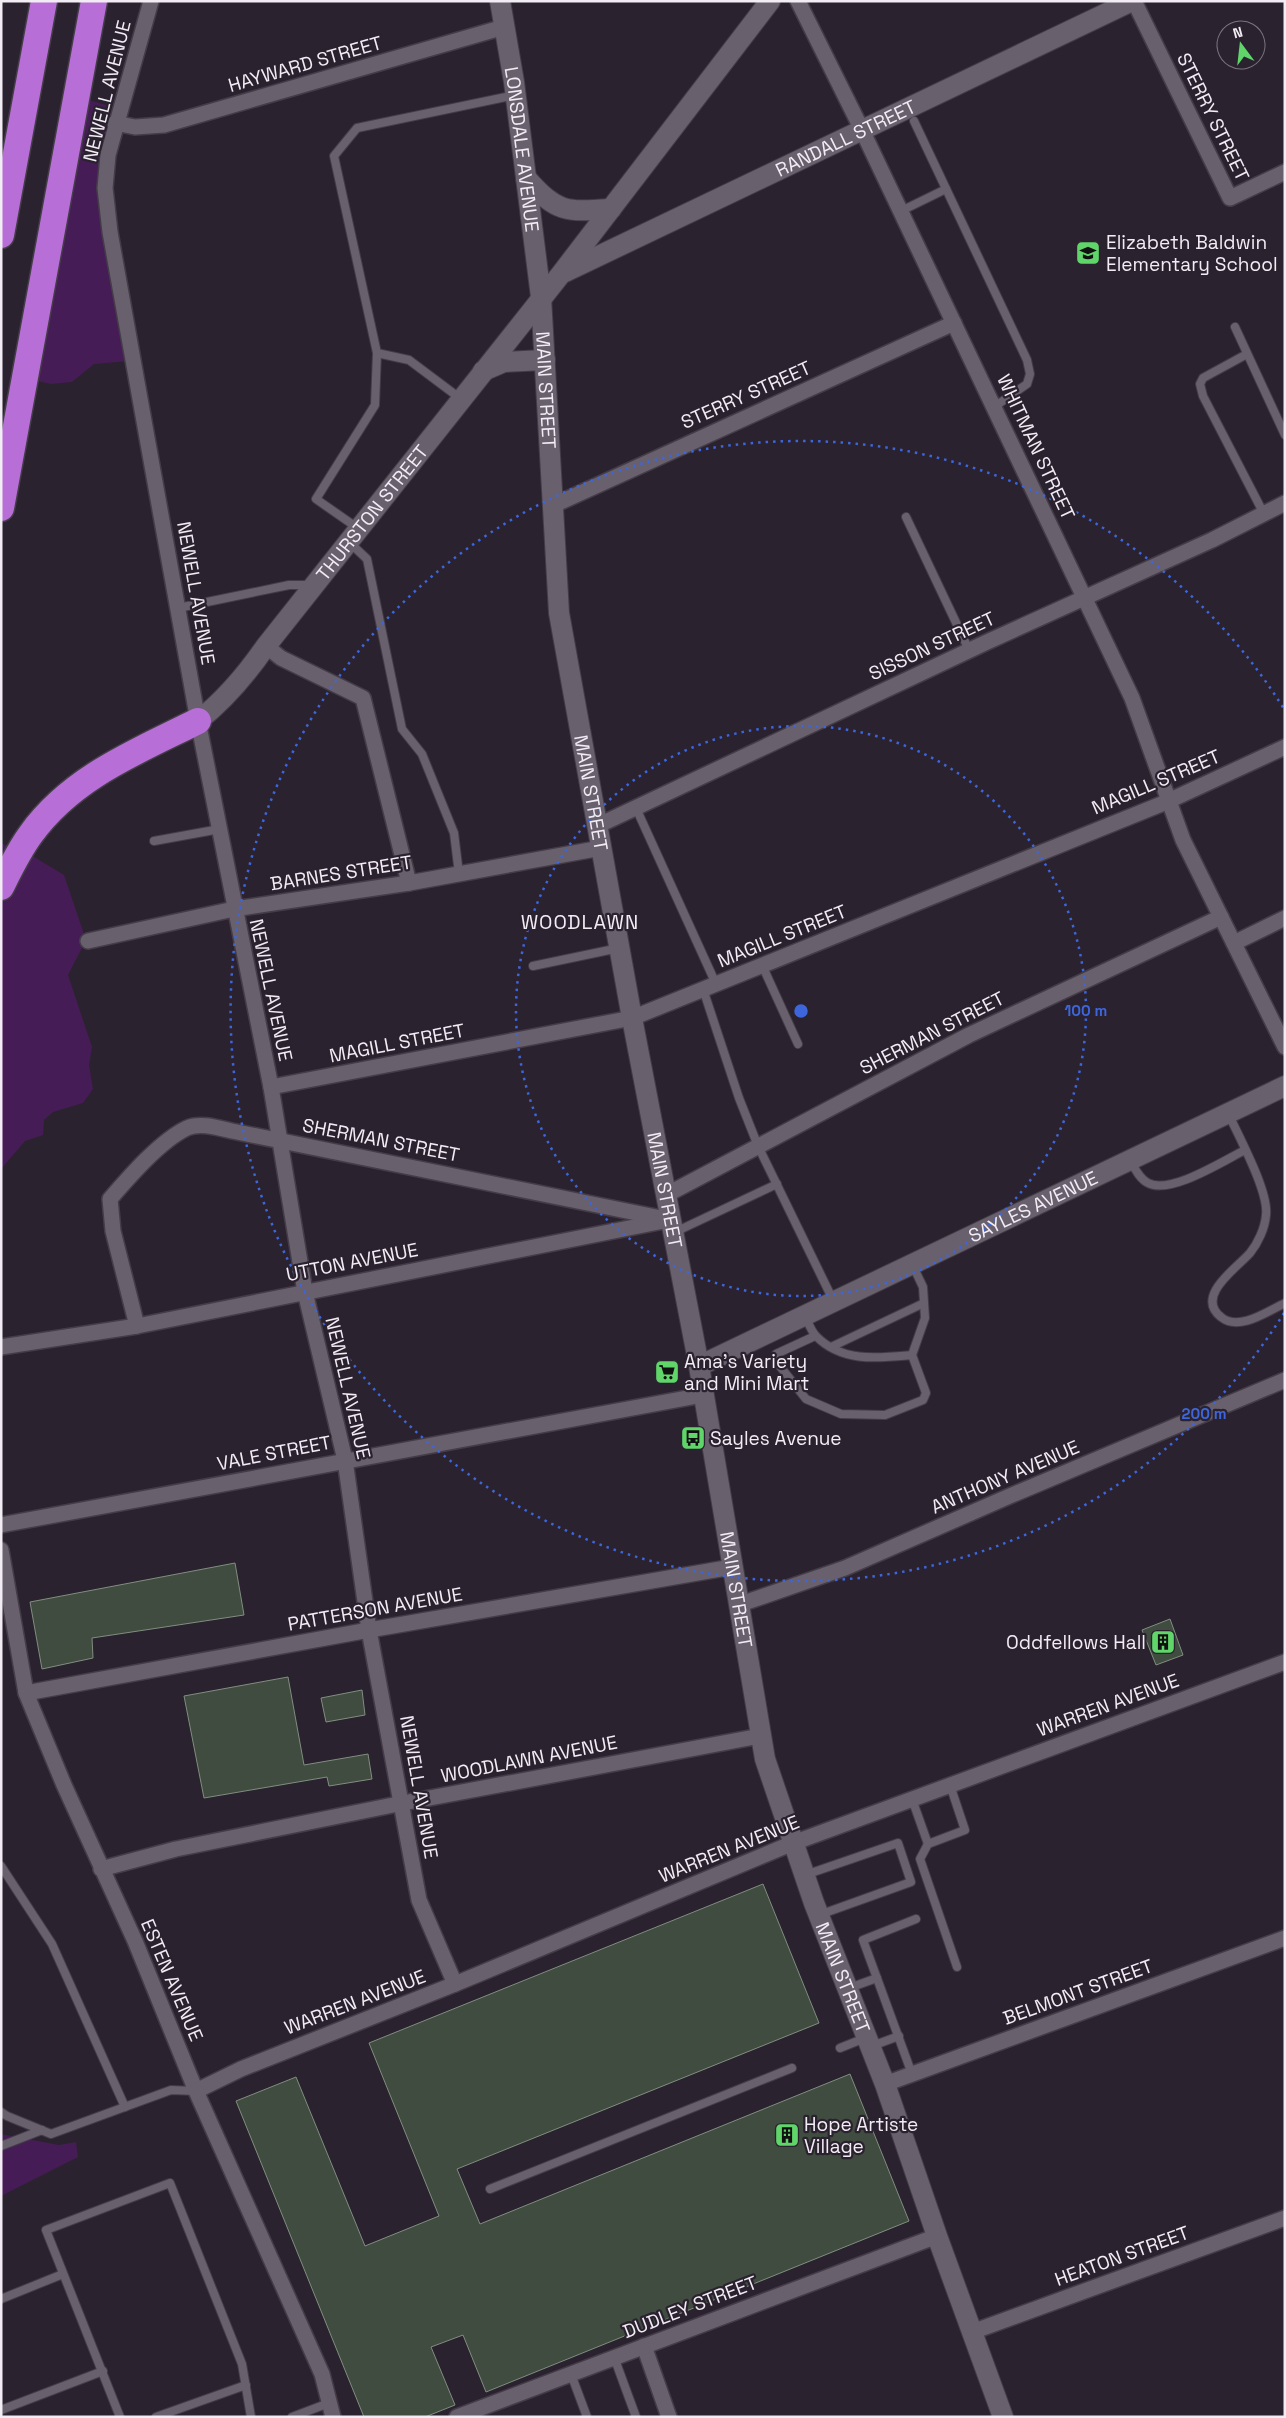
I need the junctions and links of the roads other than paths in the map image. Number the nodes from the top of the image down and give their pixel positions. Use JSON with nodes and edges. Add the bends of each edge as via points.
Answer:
{"nodes":[{"id":1,"x":34,"y":1,"type":"edge"},
{"id":2,"x":44,"y":1,"type":"edge"},
{"id":3,"x":94,"y":1,"type":"edge"},
{"id":4,"x":151,"y":1,"type":"edge"},
{"id":5,"x":500,"y":1,"type":"edge"},
{"id":6,"x":770,"y":1,"type":"edge"},
{"id":7,"x":798,"y":1,"type":"edge"},
{"id":8,"x":1133,"y":1,"type":"edge"},
{"id":9,"x":504,"y":27,"type":"junction"},
{"id":10,"x":31,"y":71,"type":"junction"},
{"id":11,"x":515,"y":95,"type":"junction"},
{"id":12,"x":914,"y":121,"type":"dead end"},
{"id":13,"x":115,"y":123,"type":"junction"},
{"id":14,"x":862,"y":130,"type":"junction"},
{"id":15,"x":1285,"y":172,"type":"edge"},
{"id":16,"x":526,"y":178,"type":"junction"},
{"id":17,"x":946,"y":189,"type":"junction"},
{"id":18,"x":611,"y":209,"type":"junction"},
{"id":19,"x":901,"y":211,"type":"junction"},
{"id":20,"x":1,"y":235,"type":"edge"},
{"id":21,"x":561,"y":274,"type":"junction"},
{"id":22,"x":541,"y":297,"type":"junction"},
{"id":23,"x":954,"y":323,"type":"junction"},
{"id":24,"x":1235,"y":327,"type":"dead end"},
{"id":25,"x":377,"y":353,"type":"junction"},
{"id":26,"x":1247,"y":354,"type":"junction"},
{"id":27,"x":545,"y":360,"type":"junction"},
{"id":28,"x":483,"y":371,"type":"junction"},
{"id":29,"x":461,"y":399,"type":"junction"},
{"id":30,"x":994,"y":407,"type":"junction"},
{"id":31,"x":1285,"y":436,"type":"edge"},
{"id":32,"x":1285,"y":503,"type":"edge"},
{"id":33,"x":554,"y":505,"type":"junction"},
{"id":34,"x":1,"y":508,"type":"edge"},
{"id":35,"x":1264,"y":514,"type":"junction"},
{"id":36,"x":906,"y":517,"type":"dead end"},
{"id":37,"x":354,"y":535,"type":"junction"},
{"id":38,"x":314,"y":585,"type":"junction"},
{"id":39,"x":1085,"y":598,"type":"junction"},
{"id":40,"x":178,"y":608,"type":"junction"},
{"id":41,"x":266,"y":646,"type":"junction"},
{"id":42,"x":969,"y":650,"type":"junction"},
{"id":43,"x":198,"y":721,"type":"junction"},
{"id":44,"x":1285,"y":747,"type":"edge"},
{"id":45,"x":1170,"y":800,"type":"junction"},
{"id":46,"x":636,"y":808,"type":"junction"},
{"id":47,"x":597,"y":826,"type":"junction"},
{"id":48,"x":220,"y":829,"type":"junction"},
{"id":49,"x":154,"y":841,"type":"dead end"},
{"id":50,"x":601,"y":848,"type":"junction"},
{"id":51,"x":460,"y":874,"type":"junction"},
{"id":52,"x":408,"y":883,"type":"junction"},
{"id":53,"x":1,"y":887,"type":"edge"},
{"id":54,"x":234,"y":909,"type":"junction"},
{"id":55,"x":1221,"y":917,"type":"junction"},
{"id":56,"x":1285,"y":918,"type":"edge"},
{"id":57,"x":88,"y":941,"type":"dead end"},
{"id":58,"x":1234,"y":943,"type":"junction"},
{"id":59,"x":619,"y":948,"type":"junction"},
{"id":60,"x":762,"y":965,"type":"junction"},
{"id":61,"x":533,"y":966,"type":"dead end"},
{"id":62,"x":709,"y":987,"type":"junction"},
{"id":63,"x":632,"y":1018,"type":"junction"},
{"id":64,"x":798,"y":1044,"type":"dead end"},
{"id":65,"x":1285,"y":1047,"type":"edge"},
{"id":66,"x":1285,"y":1086,"type":"edge"},
{"id":67,"x":271,"y":1087,"type":"junction"},
{"id":68,"x":1228,"y":1113,"type":"junction"},
{"id":69,"x":280,"y":1140,"type":"junction"},
{"id":70,"x":758,"y":1146,"type":"junction"},
{"id":71,"x":1245,"y":1150,"type":"junction"},
{"id":72,"x":1130,"y":1160,"type":"junction"},
{"id":73,"x":777,"y":1184,"type":"junction"},
{"id":74,"x":666,"y":1195,"type":"junction"},
{"id":75,"x":672,"y":1227,"type":"junction"},
{"id":76,"x":912,"y":1264,"type":"junction"},
{"id":77,"x":305,"y":1292,"type":"junction"},
{"id":78,"x":834,"y":1302,"type":"junction"},
{"id":79,"x":924,"y":1303,"type":"junction"},
{"id":80,"x":1285,"y":1303,"type":"edge"},
{"id":81,"x":805,"y":1316,"type":"junction"},
{"id":82,"x":137,"y":1326,"type":"junction"},
{"id":83,"x":815,"y":1336,"type":"junction"},
{"id":84,"x":1,"y":1347,"type":"edge"},
{"id":85,"x":831,"y":1347,"type":"junction"},
{"id":86,"x":912,"y":1355,"type":"junction"},
{"id":87,"x":699,"y":1366,"type":"junction"},
{"id":88,"x":1285,"y":1380,"type":"edge"},
{"id":89,"x":703,"y":1395,"type":"junction"},
{"id":90,"x":344,"y":1460,"type":"junction"},
{"id":91,"x":1,"y":1525,"type":"edge"},
{"id":92,"x":1,"y":1550,"type":"edge"},
{"id":93,"x":732,"y":1567,"type":"junction"},
{"id":94,"x":738,"y":1605,"type":"junction"},
{"id":95,"x":369,"y":1630,"type":"junction"},
{"id":96,"x":1285,"y":1662,"type":"edge"},
{"id":97,"x":26,"y":1693,"type":"junction"},
{"id":98,"x":760,"y":1736,"type":"junction"},
{"id":99,"x":950,"y":1785,"type":"junction"},
{"id":100,"x":912,"y":1799,"type":"junction"},
{"id":101,"x":403,"y":1803,"type":"junction"},
{"id":102,"x":793,"y":1844,"type":"junction"},
{"id":103,"x":928,"y":1844,"type":"junction"},
{"id":104,"x":1,"y":1866,"type":"edge"},
{"id":105,"x":101,"y":1869,"type":"junction"},
{"id":106,"x":805,"y":1875,"type":"junction"},
{"id":107,"x":819,"y":1915,"type":"junction"},
{"id":108,"x":916,"y":1919,"type":"dead end"},
{"id":109,"x":1285,"y":1938,"type":"edge"},
{"id":110,"x":958,"y":1966,"type":"dead end"},
{"id":111,"x":877,"y":1978,"type":"junction"},
{"id":112,"x":455,"y":1984,"type":"junction"},
{"id":113,"x":849,"y":1988,"type":"junction"},
{"id":114,"x":898,"y":2036,"type":"junction"},
{"id":115,"x":869,"y":2042,"type":"junction"},
{"id":116,"x":840,"y":2048,"type":"dead end"},
{"id":117,"x":792,"y":2068,"type":"dead end"},
{"id":118,"x":912,"y":2074,"type":"junction"},
{"id":119,"x":886,"y":2084,"type":"junction"},
{"id":120,"x":196,"y":2091,"type":"junction"},
{"id":121,"x":125,"y":2107,"type":"junction"},
{"id":122,"x":1,"y":2112,"type":"edge"},
{"id":123,"x":42,"y":2130,"type":"junction"},
{"id":124,"x":1,"y":2146,"type":"edge"},
{"id":125,"x":490,"y":2189,"type":"dead end"},
{"id":126,"x":1285,"y":2218,"type":"edge"},
{"id":127,"x":937,"y":2236,"type":"junction"},
{"id":128,"x":63,"y":2274,"type":"junction"},
{"id":129,"x":1,"y":2299,"type":"edge"},
{"id":130,"x":972,"y":2332,"type":"junction"},
{"id":131,"x":644,"y":2346,"type":"junction"},
{"id":132,"x":614,"y":2357,"type":"junction"},
{"id":133,"x":102,"y":2371,"type":"junction"},
{"id":134,"x":571,"y":2374,"type":"junction"},
{"id":135,"x":246,"y":2385,"type":"junction"},
{"id":136,"x":1,"y":2410,"type":"edge"},
{"id":137,"x":331,"y":2410,"type":"edge"},
{"id":138,"x":120,"y":2417,"type":"edge"},
{"id":139,"x":156,"y":2417,"type":"edge"},
{"id":140,"x":251,"y":2417,"type":"edge"},
{"id":141,"x":292,"y":2417,"type":"edge"},
{"id":142,"x":457,"y":2417,"type":"edge"},
{"id":143,"x":587,"y":2417,"type":"edge"},
{"id":144,"x":636,"y":2417,"type":"edge"},
{"id":145,"x":669,"y":2417,"type":"edge"},
{"id":146,"x":1003,"y":2417,"type":"edge"}],
"edges":[{"from":1,"to":10,"type":"highway"},
{"from":2,"to":10,"type":"highway"},
{"from":3,"to":34,"type":"highway"},
{"from":4,"to":13,"type":"street","name":"NEWELL AVENUE"},
{"from":5,"to":9,"type":"main road","name":"LONSDALE AVENUE"},
{"from":6,"to":18,"type":"main road"},
{"from":7,"to":14,"type":"street","name":"WHITMAN STREET"},
{"from":8,"to":14,"type":"main road","name":"RANDALL STREET"},
{"from":8,"to":15,"type":"street","name":"STERRY STREET","via":[[1230,198]]},
{"from":9,"to":11,"type":"main road","name":"LONSDALE AVENUE"},
{"from":9,"to":13,"type":"street","name":"HAYWARD STREET","via":[[164,125],[135,127]]},
{"from":10,"to":20,"type":"highway"},
{"from":11,"to":16,"type":"main road","name":"LONSDALE AVENUE"},
{"from":11,"to":25,"type":"lane","via":[[356,128],[334,156]]},
{"from":12,"to":17,"type":"lane"},
{"from":13,"to":40,"type":"street","name":"NEWELL AVENUE","via":[[106,170],[106,209]]},
{"from":14,"to":19,"type":"street","name":"WHITMAN STREET"},
{"from":14,"to":21,"type":"main road","name":"RANDALL STREET"},
{"from":16,"to":18,"type":"main road","via":[[551,202],[573,212]]},
{"from":16,"to":22,"type":"main road","name":"LONSDALE AVENUE"},
{"from":17,"to":19,"type":"lane"},
{"from":17,"to":30,"type":"lane","via":[[1027,360],[1030,374],[1027,384]]},
{"from":18,"to":21,"type":"main road"},
{"from":19,"to":23,"type":"street","name":"WHITMAN STREET"},
{"from":21,"to":22,"type":"main road"},
{"from":22,"to":27,"type":"main road","name":"MAIN STREET"},
{"from":22,"to":28,"type":"main road","name":"THURSTON STREET"},
{"from":23,"to":30,"type":"street","name":"WHITMAN STREET"},
{"from":23,"to":33,"type":"street","name":"STERRY STREET"},
{"from":24,"to":26,"type":"lane"},
{"from":25,"to":29,"type":"lane","via":[[409,360]]},
{"from":25,"to":37,"type":"lane","via":[[375,405],[316,499]]},
{"from":26,"to":31,"type":"lane"},
{"from":26,"to":35,"type":"lane","via":[[1204,378],[1200,384],[1203,396]]},
{"from":27,"to":28,"type":"main road","via":[[504,362]]},
{"from":27,"to":33,"type":"main road","name":"MAIN STREET"},
{"from":28,"to":29,"type":"main road","name":"THURSTON STREET"},
{"from":29,"to":37,"type":"main road","name":"THURSTON STREET"},
{"from":30,"to":39,"type":"street","name":"WHITMAN STREET"},
{"from":32,"to":35,"type":"street","name":"SISSON STREET"},
{"from":33,"to":47,"type":"main road","name":"MAIN STREET","via":[[559,613]]},
{"from":35,"to":39,"type":"street","name":"SISSON STREET"},
{"from":36,"to":42,"type":"lane"},
{"from":37,"to":38,"type":"main road","name":"THURSTON STREET"},
{"from":37,"to":51,"type":"lane","via":[[367,559],[402,728],[422,754],[454,833]]},
{"from":38,"to":40,"type":"lane","via":[[289,584]]},
{"from":38,"to":41,"type":"main road","name":"THURSTON STREET"},
{"from":39,"to":42,"type":"street","name":"SISSON STREET"},
{"from":39,"to":45,"type":"street","name":"WHITMAN STREET","via":[[1132,698]]},
{"from":40,"to":43,"type":"street","name":"NEWELL AVENUE"},
{"from":41,"to":43,"type":"main road","name":"THURSTON STREET","via":[[244,678]]},
{"from":41,"to":52,"type":"street","via":[[281,658],[363,698]]},
{"from":42,"to":46,"type":"street","name":"SISSON STREET"},
{"from":43,"to":48,"type":"street","name":"NEWELL AVENUE"},
{"from":43,"to":53,"type":"highway","via":[[119,759],[63,799],[31,834]]},
{"from":44,"to":45,"type":"street","name":"MAGILL STREET"},
{"from":45,"to":55,"type":"street","name":"WHITMAN STREET","via":[[1183,840]]},
{"from":45,"to":60,"type":"street","name":"MAGILL STREET"},
{"from":46,"to":47,"type":"street","name":"SISSON STREET"},
{"from":46,"to":62,"type":"lane"},
{"from":47,"to":50,"type":"main road","name":"MAIN STREET"},
{"from":48,"to":49,"type":"lane"},
{"from":48,"to":54,"type":"street","name":"NEWELL AVENUE"},
{"from":50,"to":51,"type":"street","name":"BARNES STREET"},
{"from":50,"to":59,"type":"main road","name":"MAIN STREET"},
{"from":51,"to":52,"type":"street","name":"BARNES STREET"},
{"from":52,"to":54,"type":"street","name":"BARNES STREET"},
{"from":54,"to":57,"type":"street","name":"BARNES STREET"},
{"from":54,"to":67,"type":"street","name":"NEWELL AVENUE"},
{"from":55,"to":58,"type":"street","name":"WHITMAN STREET"},
{"from":55,"to":70,"type":"street","name":"SHERMAN STREET","via":[[969,1035]]},
{"from":56,"to":58,"type":"street"},
{"from":58,"to":65,"type":"street"},
{"from":59,"to":61,"type":"lane"},
{"from":59,"to":63,"type":"main road","name":"MAIN STREET"},
{"from":60,"to":62,"type":"street","name":"MAGILL STREET"},
{"from":60,"to":64,"type":"lane"},
{"from":62,"to":63,"type":"street","name":"MAGILL STREET"},
{"from":62,"to":70,"type":"lane","via":[[739,1098]]},
{"from":63,"to":67,"type":"street","name":"MAGILL STREET"},
{"from":63,"to":74,"type":"main road","name":"MAIN STREET"},
{"from":66,"to":68,"type":"main road","name":"SAYLES AVENUE"},
{"from":67,"to":69,"type":"street","name":"NEWELL AVENUE"},
{"from":68,"to":71,"type":"lane"},
{"from":68,"to":72,"type":"main road","name":"SAYLES AVENUE"},
{"from":69,"to":75,"type":"street","name":"SHERMAN STREET"},
{"from":69,"to":77,"type":"street","name":"NEWELL AVENUE"},
{"from":69,"to":82,"type":"street","name":"SHERMAN STREET","via":[[201,1126],[187,1128],[134,1170],[110,1199],[113,1231]]},
{"from":70,"to":73,"type":"lane"},
{"from":70,"to":74,"type":"street","name":"SHERMAN STREET"},
{"from":71,"to":72,"type":"lane","via":[[1173,1185],[1148,1183]]},
{"from":71,"to":80,"type":"lane","via":[[1262,1190],[1267,1213],[1263,1230],[1251,1252],[1219,1283],[1213,1299],[1214,1309],[1229,1322],[1244,1322]]},
{"from":72,"to":76,"type":"main road","name":"SAYLES AVENUE"},
{"from":73,"to":75,"type":"lane"},
{"from":73,"to":78,"type":"lane"},
{"from":74,"to":75,"type":"main road","name":"MAIN STREET"},
{"from":75,"to":77,"type":"street","name":"UTTON AVENUE"},
{"from":75,"to":87,"type":"main road","name":"MAIN STREET"},
{"from":76,"to":78,"type":"main road","name":"SAYLES AVENUE"},
{"from":76,"to":79,"type":"lane","via":[[923,1286]]},
{"from":77,"to":82,"type":"street","name":"UTTON AVENUE"},
{"from":77,"to":90,"type":"street","name":"NEWELL AVENUE"},
{"from":78,"to":81,"type":"main road","name":"SAYLES AVENUE"},
{"from":79,"to":85,"type":"lane"},
{"from":79,"to":86,"type":"lane","via":[[925,1318]]},
{"from":81,"to":83,"type":"lane"},
{"from":81,"to":87,"type":"main road","name":"SAYLES AVENUE"},
{"from":82,"to":84,"type":"street","name":"UTTON AVENUE"},
{"from":83,"to":85,"type":"lane"},
{"from":83,"to":86,"type":"lane","via":[[776,1354],[775,1360],[806,1399],[841,1414],[885,1415],[923,1400],[926,1393]]},
{"from":85,"to":86,"type":"lane","via":[[855,1358]]},
{"from":87,"to":89,"type":"main road","name":"MAIN STREET"},
{"from":88,"to":94,"type":"street","name":"ANTHONY AVENUE","via":[[845,1568]]},
{"from":89,"to":90,"type":"street","name":"VALE STREET"},
{"from":89,"to":93,"type":"main road","name":"MAIN STREET"},
{"from":90,"to":91,"type":"street","name":"VALE STREET"},
{"from":90,"to":95,"type":"street","name":"NEWELL AVENUE"},
{"from":92,"to":97,"type":"street","name":"ESTEN AVENUE"},
{"from":93,"to":94,"type":"main road","name":"MAIN STREET"},
{"from":93,"to":95,"type":"street","name":"PATTERSON AVENUE"},
{"from":94,"to":98,"type":"main road","name":"MAIN STREET"},
{"from":95,"to":97,"type":"street","name":"PATTERSON AVENUE"},
{"from":95,"to":101,"type":"street","name":"NEWELL AVENUE"},
{"from":96,"to":99,"type":"street","name":"WARREN AVENUE"},
{"from":97,"to":105,"type":"street","name":"ESTEN AVENUE"},
{"from":98,"to":101,"type":"street","name":"WOODLAWN AVENUE"},
{"from":98,"to":102,"type":"main road","name":"MAIN STREET"},
{"from":99,"to":100,"type":"street","name":"WARREN AVENUE"},
{"from":99,"to":103,"type":"lane","via":[[966,1830]]},
{"from":100,"to":102,"type":"street","name":"WARREN AVENUE"},
{"from":100,"to":103,"type":"lane"},
{"from":101,"to":105,"type":"street","name":"WOODLAWN AVENUE","via":[[176,1849]]},
{"from":101,"to":112,"type":"street","name":"NEWELL AVENUE","via":[[419,1900]]},
{"from":102,"to":106,"type":"main road","name":"MAIN STREET"},
{"from":102,"to":112,"type":"street","name":"WARREN AVENUE"},
{"from":103,"to":110,"type":"lane","via":[[920,1859]]},
{"from":104,"to":121,"type":"lane","via":[[52,1944]]},
{"from":105,"to":120,"type":"street","name":"ESTEN AVENUE","via":[[135,1941]]},
{"from":106,"to":107,"type":"main road","name":"MAIN STREET"},
{"from":106,"to":107,"type":"lane","via":[[898,1844],[912,1882]]},
{"from":107,"to":113,"type":"main road","name":"MAIN STREET"},
{"from":108,"to":111,"type":"lane","via":[[863,1940]]},
{"from":109,"to":118,"type":"street","name":"BELMONT STREET"},
{"from":111,"to":113,"type":"lane"},
{"from":111,"to":114,"type":"lane"},
{"from":112,"to":120,"type":"street","name":"WARREN AVENUE","via":[[240,2069]]},
{"from":113,"to":115,"type":"main road","name":"MAIN STREET"},
{"from":114,"to":115,"type":"lane"},
{"from":114,"to":118,"type":"lane"},
{"from":115,"to":116,"type":"lane"},
{"from":115,"to":119,"type":"main road","name":"MAIN STREET"},
{"from":117,"to":125,"type":"lane"},
{"from":118,"to":119,"type":"street","name":"BELMONT STREET"},
{"from":119,"to":127,"type":"main road","name":"MAIN STREET"},
{"from":120,"to":121,"type":"lane","via":[[171,2090]]},
{"from":120,"to":137,"type":"street","name":"ESTEN AVENUE","via":[[322,2374]]},
{"from":121,"to":123,"type":"lane","via":[[51,2134]]},
{"from":122,"to":123,"type":"lane"},
{"from":123,"to":124,"type":"lane"},
{"from":126,"to":130,"type":"street","name":"HEATON STREET"},
{"from":127,"to":130,"type":"main road","name":"MAIN STREET"},
{"from":127,"to":131,"type":"street","name":"DUDLEY STREET"},
{"from":128,"to":129,"type":"lane"},
{"from":128,"to":133,"type":"lane"},
{"from":128,"to":135,"type":"lane","via":[[46,2230],[170,2184],[242,2364]]},
{"from":130,"to":146,"type":"main road","name":"MAIN STREET"},
{"from":131,"to":132,"type":"street","name":"DUDLEY STREET"},
{"from":131,"to":145,"type":"street"},
{"from":132,"to":134,"type":"street","name":"DUDLEY STREET"},
{"from":132,"to":144,"type":"lane"},
{"from":133,"to":136,"type":"lane"},
{"from":133,"to":138,"type":"lane"},
{"from":134,"to":142,"type":"street","name":"DUDLEY STREET"},
{"from":134,"to":143,"type":"lane"},
{"from":135,"to":139,"type":"lane"},
{"from":135,"to":140,"type":"lane"},
{"from":137,"to":141,"type":"lane"}]}
